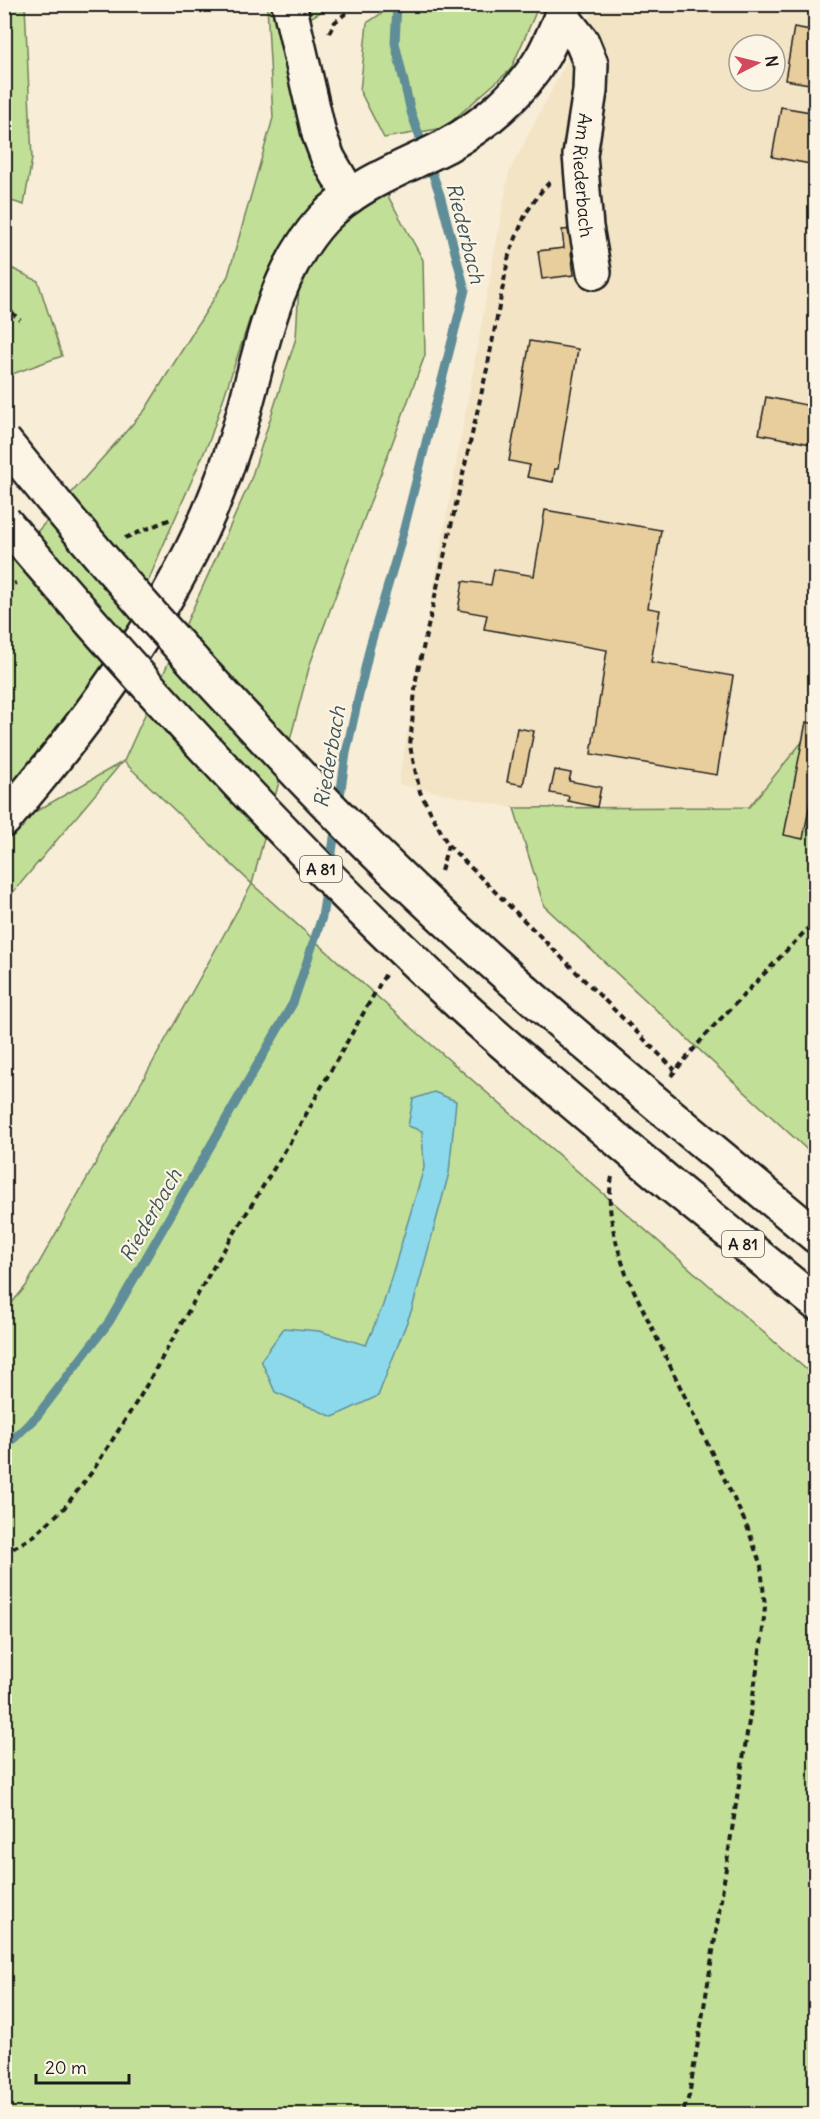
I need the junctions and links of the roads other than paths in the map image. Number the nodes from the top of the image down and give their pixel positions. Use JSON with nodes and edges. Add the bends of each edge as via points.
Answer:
{"nodes":[{"id":1,"x":289,"y":4,"type":"edge"},
{"id":2,"x":564,"y":10,"type":"edge"},
{"id":3,"x":350,"y":196,"type":"junction"},
{"id":4,"x":594,"y":272,"type":"dead end"},
{"id":5,"x":4,"y":441,"type":"edge"},
{"id":6,"x":4,"y":521,"type":"edge"},
{"id":7,"x":4,"y":820,"type":"edge"},
{"id":8,"x":816,"y":1236,"type":"edge"},
{"id":9,"x":816,"y":1303,"type":"edge"}],
"edges":[{"from":1,"to":3,"type":"main road","via":[[319,134]]},
{"from":2,"to":3,"type":"main road","via":[[542,57],[516,92],[483,124]]},
{"from":2,"to":4,"type":"main road","name":"Am Riederbach","via":[[591,64],[580,155]]},
{"from":3,"to":7,"type":"main road","via":[[324,218],[301,247],[283,283],[267,324],[234,447],[209,513],[181,570],[101,698]]},
{"from":5,"to":8,"type":"main road","number":"A 81","bridge":true,"via":[[148,611],[330,807],[502,971]]},
{"from":6,"to":9,"type":"main road","number":"A 81","bridge":true,"via":[[177,719],[377,926],[572,1102]]}]}
